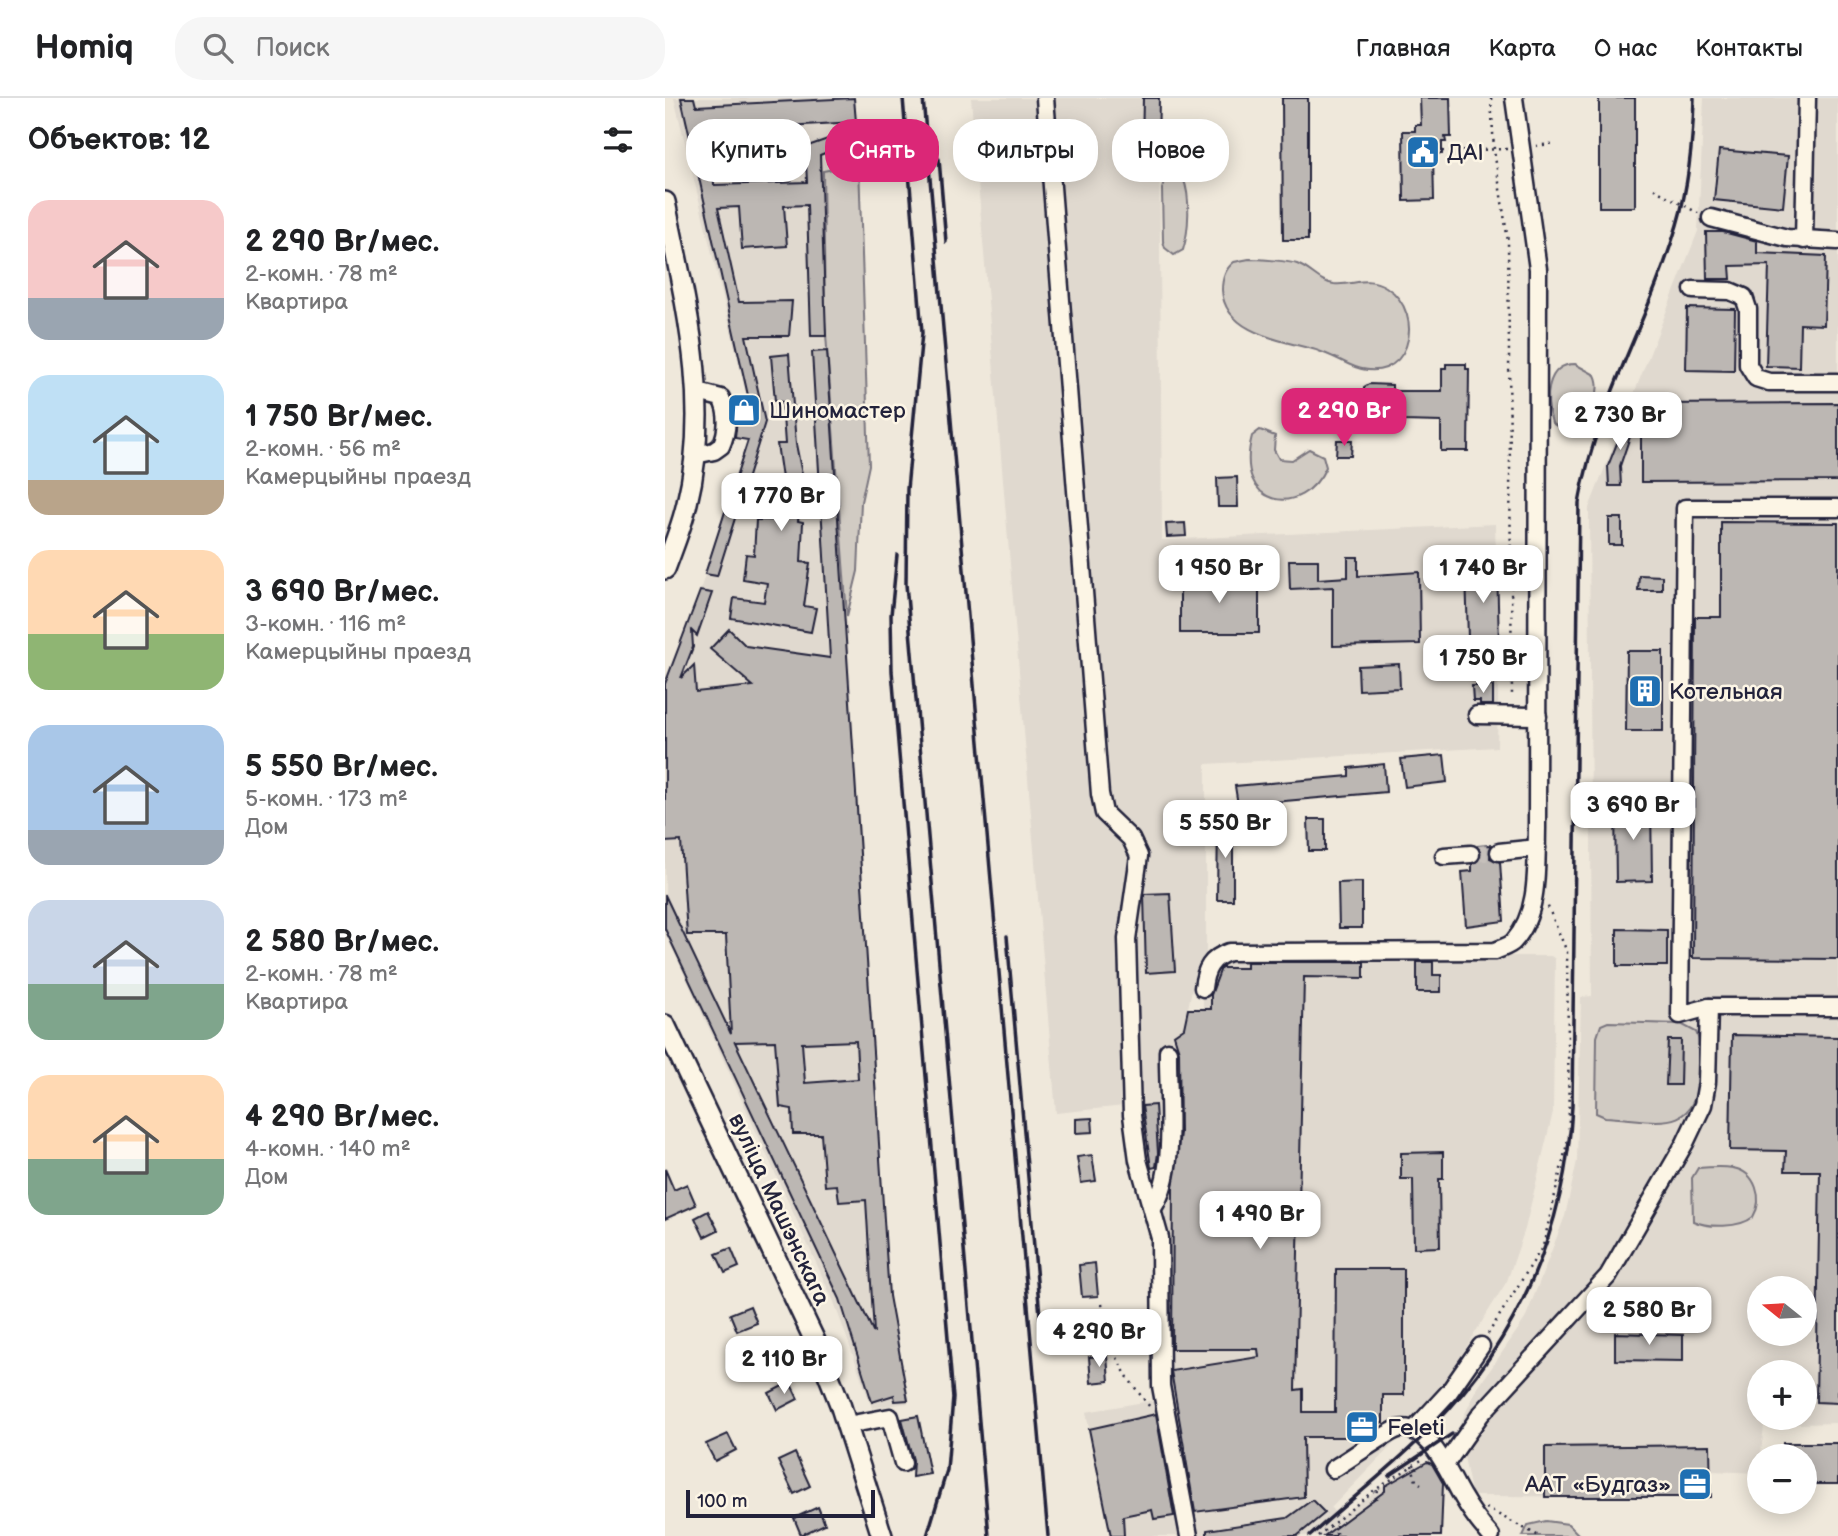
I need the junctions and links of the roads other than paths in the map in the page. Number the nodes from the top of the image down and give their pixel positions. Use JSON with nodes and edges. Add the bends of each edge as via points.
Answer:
{"nodes":[{"id":1,"x":1045,"y":98,"type":"edge"},
{"id":2,"x":1514,"y":98,"type":"edge"},
{"id":3,"x":1807,"y":98,"type":"edge"},
{"id":4,"x":665,"y":202,"type":"edge"},
{"id":5,"x":1711,"y":218,"type":"road end"},
{"id":6,"x":1804,"y":240,"type":"junction"},
{"id":7,"x":1838,"y":241,"type":"edge"},
{"id":8,"x":1693,"y":290,"type":"dead end"},
{"id":9,"x":1838,"y":382,"type":"edge"},
{"id":10,"x":698,"y":391,"type":"junction"},
{"id":11,"x":695,"y":454,"type":"junction"},
{"id":12,"x":1838,"y":508,"type":"edge"},
{"id":13,"x":665,"y":569,"type":"edge"},
{"id":14,"x":1478,"y":715,"type":"dead end"},
{"id":15,"x":1538,"y":716,"type":"junction"},
{"id":16,"x":1537,"y":848,"type":"junction"},
{"id":17,"x":1499,"y":852,"type":"tunnel mouth"},
{"id":18,"x":1471,"y":854,"type":"tunnel mouth"},
{"id":19,"x":1444,"y":856,"type":"dead end"},
{"id":20,"x":1203,"y":988,"type":"dead end"},
{"id":21,"x":1709,"y":1007,"type":"junction"},
{"id":22,"x":1838,"y":1007,"type":"edge"},
{"id":23,"x":665,"y":1025,"type":"edge"},
{"id":24,"x":1168,"y":1051,"type":"dead end"},
{"id":25,"x":1153,"y":1208,"type":"junction"},
{"id":26,"x":1481,"y":1346,"type":"road end"},
{"id":27,"x":847,"y":1425,"type":"junction"},
{"id":28,"x":1413,"y":1431,"type":"junction"},
{"id":29,"x":903,"y":1463,"type":"dead end"},
{"id":30,"x":1445,"y":1465,"type":"junction"},
{"id":31,"x":1333,"y":1469,"type":"dead end"},
{"id":32,"x":882,"y":1536,"type":"edge"},
{"id":33,"x":1189,"y":1536,"type":"edge"},
{"id":34,"x":1491,"y":1536,"type":"edge"}],
"edges":[{"from":1,"to":25,"type":"street","via":[[1100,794],[1104,813],[1131,839],[1139,864],[1127,939],[1131,1100],[1136,1146]]},
{"from":2,"to":15,"type":"street","via":[[1538,269]]},
{"from":3,"to":6,"type":"street"},
{"from":4,"to":10,"type":"main road"},
{"from":5,"to":6,"type":"street"},
{"from":6,"to":7,"type":"street"},
{"from":8,"to":9,"type":"street","via":[[1730,291],[1744,297],[1747,358],[1756,378]]},
{"from":10,"to":11,"type":"main road"},
{"from":10,"to":11,"type":"street","via":[[721,398],[727,421],[721,446]]},
{"from":11,"to":13,"type":"main road","via":[[688,501]]},
{"from":12,"to":21,"type":"street","via":[[1685,508],[1679,1015]]},
{"from":14,"to":15,"type":"street"},
{"from":15,"to":16,"type":"street"},
{"from":16,"to":17,"type":"street"},
{"from":16,"to":20,"type":"street","via":[[1527,918],[1513,943],[1486,952],[1229,952],[1207,968]]},
{"from":18,"to":19,"type":"street"},
{"from":21,"to":22,"type":"street"},
{"from":21,"to":30,"type":"street","via":[[1703,1105],[1629,1242],[1596,1290],[1481,1414]]},
{"from":23,"to":27,"type":"main road","name":"вуліца Машэнскага","via":[[815,1341]]},
{"from":24,"to":25,"type":"street","via":[[1167,1166],[1163,1190]]},
{"from":25,"to":33,"type":"street","via":[[1162,1254],[1161,1385]]},
{"from":26,"to":28,"type":"street","via":[[1449,1392]]},
{"from":27,"to":29,"type":"street","via":[[890,1417]]},
{"from":27,"to":32,"type":"main road","name":"вуліца Машэнскага"},
{"from":28,"to":30,"type":"street"},
{"from":28,"to":31,"type":"street","via":[[1393,1431]]},
{"from":30,"to":34,"type":"street"}]}
